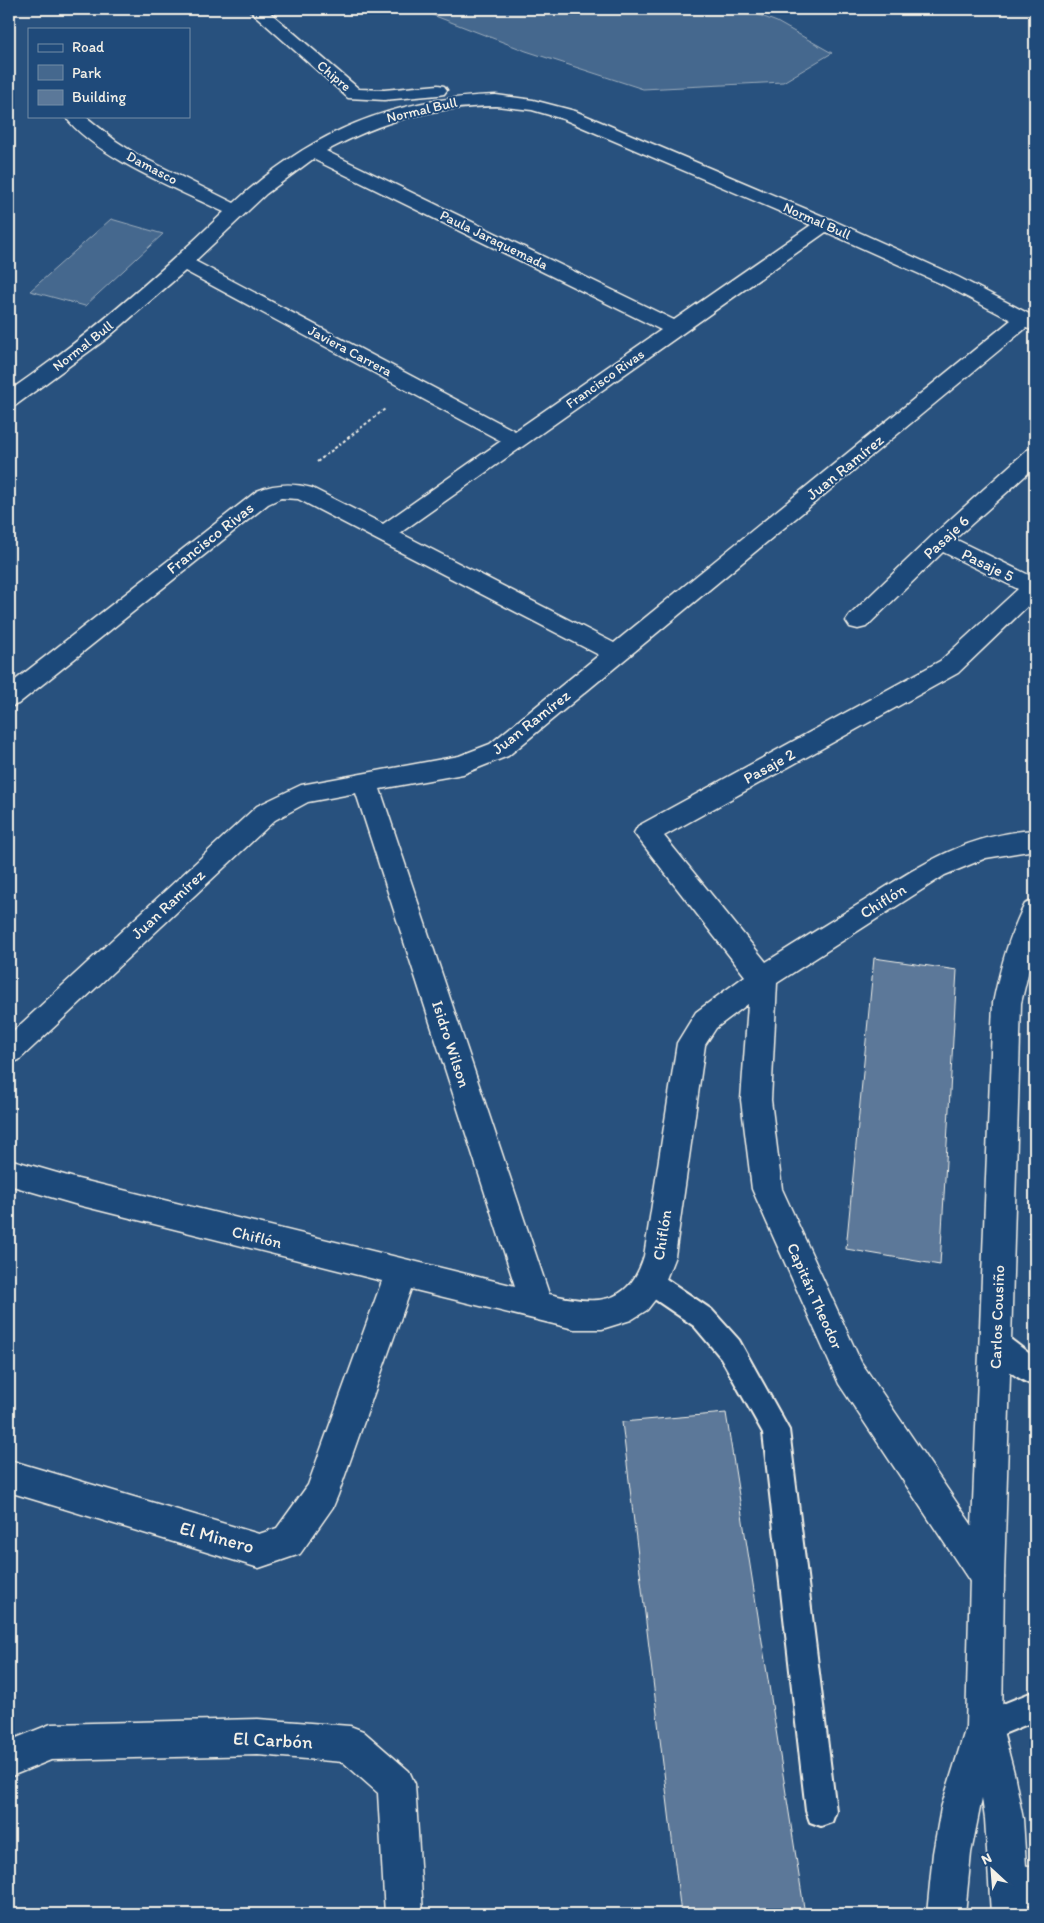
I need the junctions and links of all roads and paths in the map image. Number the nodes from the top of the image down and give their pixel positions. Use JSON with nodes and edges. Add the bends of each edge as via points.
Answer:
{"nodes":[{"id":1,"x":256,"y":9,"type":"edge"},
{"id":2,"x":490,"y":99,"type":"junction"},
{"id":3,"x":76,"y":118,"type":"edge"},
{"id":4,"x":313,"y":152,"type":"junction"},
{"id":5,"x":236,"y":210,"type":"junction"},
{"id":6,"x":825,"y":224,"type":"junction"},
{"id":7,"x":183,"y":262,"type":"junction"},
{"id":8,"x":1030,"y":322,"type":"edge"},
{"id":9,"x":676,"y":329,"type":"junction"},
{"id":10,"x":414,"y":386,"type":"junction"},
{"id":11,"x":9,"y":400,"type":"edge"},
{"id":12,"x":517,"y":441,"type":"junction"},
{"id":13,"x":1035,"y":455,"type":"edge"},
{"id":14,"x":281,"y":490,"type":"junction"},
{"id":15,"x":384,"y":534,"type":"junction"},
{"id":16,"x":940,"y":541,"type":"junction"},
{"id":17,"x":1035,"y":587,"type":"edge"},
{"id":18,"x":858,"y":621,"type":"dead end"},
{"id":19,"x":616,"y":654,"type":"junction"},
{"id":20,"x":9,"y":698,"type":"edge"},
{"id":21,"x":365,"y":782,"type":"junction"},
{"id":22,"x":1035,"y":840,"type":"edge"},
{"id":23,"x":1035,"y":911,"type":"edge"},
{"id":24,"x":762,"y":978,"type":"junction"},
{"id":25,"x":9,"y":1052,"type":"edge"},
{"id":26,"x":9,"y":1172,"type":"edge"},
{"id":27,"x":401,"y":1273,"type":"junction"},
{"id":28,"x":650,"y":1282,"type":"junction"},
{"id":29,"x":537,"y":1306,"type":"junction"},
{"id":30,"x":996,"y":1344,"type":"junction"},
{"id":31,"x":1035,"y":1374,"type":"edge"},
{"id":32,"x":9,"y":1476,"type":"edge"},
{"id":33,"x":987,"y":1577,"type":"junction"},
{"id":34,"x":1035,"y":1706,"type":"edge"},
{"id":35,"x":984,"y":1728,"type":"junction"},
{"id":36,"x":9,"y":1759,"type":"edge"},
{"id":37,"x":821,"y":1811,"type":"dead end"},
{"id":38,"x":1018,"y":1894,"type":"edge"},
{"id":39,"x":404,"y":1914,"type":"edge"},
{"id":40,"x":946,"y":1914,"type":"edge"}],
"edges":[{"from":1,"to":2,"type":"street","name":"Chipre","via":[[354,94],[384,95],[455,88]]},
{"from":2,"to":4,"type":"street","name":"Normal Bull","via":[[454,101],[406,112],[345,134]]},
{"from":2,"to":6,"type":"street","name":"Normal Bull","via":[[532,103],[569,115]]},
{"from":3,"to":5,"type":"street","name":"Damasco","via":[[134,160]]},
{"from":4,"to":5,"type":"street","name":"Normal Bull","via":[[287,168]]},
{"from":4,"to":9,"type":"street","name":"Paula Jaraquemada"},
{"from":5,"to":7,"type":"street","name":"Normal Bull"},
{"from":6,"to":8,"type":"street","name":"Normal Bull","via":[[966,288]]},
{"from":6,"to":9,"type":"street","name":"Francisco Rivas"},
{"from":7,"to":10,"type":"street","name":"Javiera Carrera"},
{"from":7,"to":11,"type":"street","name":"Normal Bull","via":[[85,346]]},
{"from":8,"to":19,"type":"street","name":"Juan Ramírez"},
{"from":9,"to":12,"type":"street","name":"Francisco Rivas"},
{"from":10,"to":12,"type":"street","name":"Javiera Carrera"},
{"from":10,"to":14,"type":"path"},
{"from":12,"to":15,"type":"street","name":"Francisco Rivas"},
{"from":13,"to":16,"type":"street","name":"Pasaje 6"},
{"from":14,"to":15,"type":"street","via":[[304,493]]},
{"from":14,"to":20,"type":"street","name":"Francisco Rivas","via":[[260,498]]},
{"from":15,"to":19,"type":"street"},
{"from":16,"to":17,"type":"street","name":"Pasaje 5"},
{"from":16,"to":18,"type":"street","name":"Pasaje 6"},
{"from":17,"to":24,"type":"street","name":"Pasaje 2","via":[[949,667],[647,833]]},
{"from":19,"to":21,"type":"street","name":"Juan Ramírez","via":[[512,740],[483,758],[463,765]]},
{"from":21,"to":25,"type":"street","name":"Juan Ramírez","via":[[302,794],[266,813]]},
{"from":21,"to":29,"type":"street","name":"Isidro Wilson"},
{"from":22,"to":24,"type":"street","name":"Chiflón","via":[[994,844],[936,868]]},
{"from":23,"to":30,"type":"street","name":"Carlos Cousiño","via":[[1022,938],[1007,1002]]},
{"from":24,"to":28,"type":"street","name":"Chiflón","via":[[706,1020],[691,1043],[658,1263]]},
{"from":24,"to":33,"type":"street","name":"Capitán Theodor","via":[[756,1100],[768,1189],[850,1372]]},
{"from":26,"to":27,"type":"street","name":"Chiflón"},
{"from":27,"to":29,"type":"street","name":"Chiflón"},
{"from":27,"to":32,"type":"street","name":"El Minero","via":[[322,1495],[288,1542],[259,1551]]},
{"from":28,"to":29,"type":"street","name":"Chiflón","via":[[642,1294],[618,1312],[574,1315]]},
{"from":28,"to":37,"type":"lane","via":[[702,1318],[730,1349],[776,1430]]},
{"from":30,"to":31,"type":"lane"},
{"from":30,"to":33,"type":"street","name":"Carlos Cousiño"},
{"from":33,"to":35,"type":"street","name":"Carlos Cousiño"},
{"from":34,"to":35,"type":"lane"},
{"from":35,"to":38,"type":"street","name":"Carlos Cousiño","via":[[996,1773]]},
{"from":35,"to":40,"type":"street","name":"Carlos Cousiño","via":[[960,1808]]},
{"from":36,"to":39,"type":"street","name":"El Carbón","via":[[51,1742],[258,1736],[350,1744],[396,1784]]}]}
